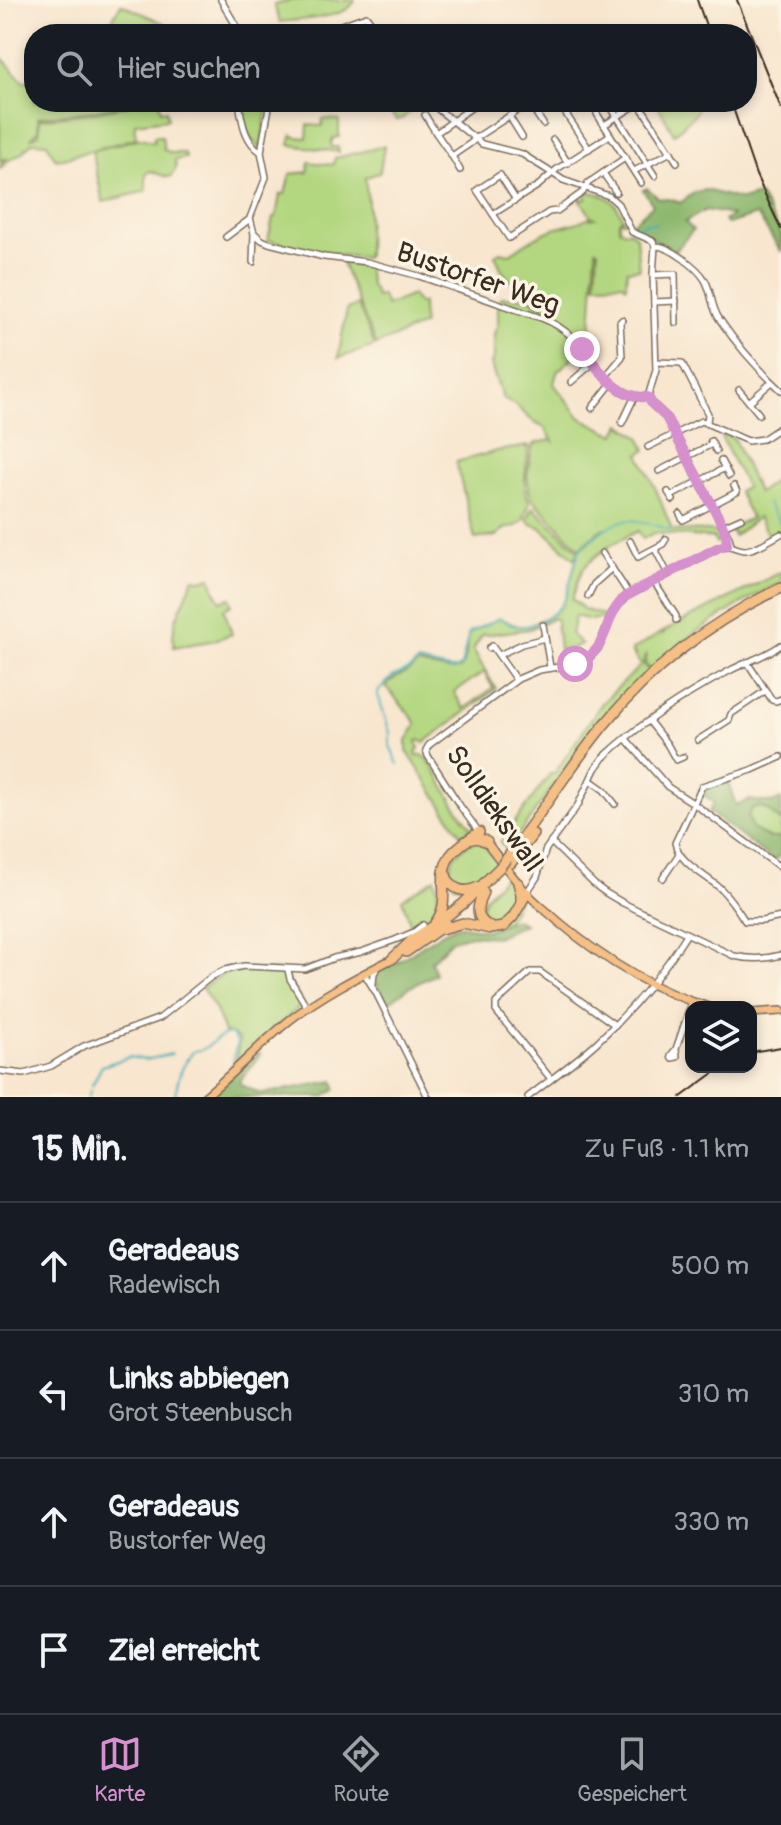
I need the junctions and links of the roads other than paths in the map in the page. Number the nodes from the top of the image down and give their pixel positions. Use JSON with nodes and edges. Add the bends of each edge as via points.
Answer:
{"nodes":[{"id":1,"x":221,"y":0,"type":"edge"},
{"id":2,"x":235,"y":24,"type":"edge"},
{"id":3,"x":344,"y":24,"type":"edge"},
{"id":4,"x":372,"y":24,"type":"edge"},
{"id":5,"x":241,"y":112,"type":"edge"},
{"id":6,"x":268,"y":112,"type":"edge"},
{"id":7,"x":441,"y":112,"type":"edge"},
{"id":8,"x":464,"y":112,"type":"edge"},
{"id":9,"x":515,"y":112,"type":"edge"},
{"id":10,"x":536,"y":112,"type":"edge"},
{"id":11,"x":564,"y":112,"type":"edge"},
{"id":12,"x":614,"y":112,"type":"edge"},
{"id":13,"x":624,"y":112,"type":"edge"},
{"id":14,"x":645,"y":112,"type":"edge"},
{"id":15,"x":597,"y":114,"type":"dead end"},
{"id":16,"x":425,"y":115,"type":"dead end"},
{"id":17,"x":509,"y":116,"type":"junction"},
{"id":18,"x":617,"y":117,"type":"junction"},
{"id":19,"x":452,"y":121,"type":"junction"},
{"id":20,"x":543,"y":124,"type":"dead end"},
{"id":21,"x":604,"y":125,"type":"junction"},
{"id":22,"x":436,"y":133,"type":"junction"},
{"id":23,"x":610,"y":135,"type":"junction"},
{"id":24,"x":522,"y":137,"type":"dead end"},
{"id":25,"x":475,"y":139,"type":"junction"},
{"id":26,"x":553,"y":140,"type":"dead end"},
{"id":27,"x":589,"y":149,"type":"junction"},
{"id":28,"x":261,"y":152,"type":"junction"},
{"id":29,"x":671,"y":152,"type":"junction"},
{"id":30,"x":452,"y":156,"type":"junction"},
{"id":31,"x":625,"y":158,"type":"junction"},
{"id":32,"x":677,"y":162,"type":"dead end"},
{"id":33,"x":568,"y":163,"type":"junction"},
{"id":34,"x":647,"y":163,"type":"junction"},
{"id":35,"x":460,"y":170,"type":"dead end"},
{"id":36,"x":634,"y":171,"type":"junction"},
{"id":37,"x":603,"y":173,"type":"junction"},
{"id":38,"x":553,"y":175,"type":"junction"},
{"id":39,"x":655,"y":176,"type":"dead end"},
{"id":40,"x":641,"y":183,"type":"dead end"},
{"id":41,"x":585,"y":188,"type":"junction"},
{"id":42,"x":616,"y":192,"type":"dead end"},
{"id":43,"x":516,"y":200,"type":"junction"},
{"id":44,"x":493,"y":214,"type":"junction"},
{"id":45,"x":250,"y":218,"type":"junction"},
{"id":46,"x":254,"y":233,"type":"junction"},
{"id":47,"x":226,"y":237,"type":"dead end"},
{"id":48,"x":655,"y":246,"type":"junction"},
{"id":49,"x":253,"y":262,"type":"dead end"},
{"id":50,"x":653,"y":275,"type":"junction"},
{"id":51,"x":676,"y":301,"type":"junction"},
{"id":52,"x":654,"y":302,"type":"junction"},
{"id":53,"x":622,"y":320,"type":"dead end"},
{"id":54,"x":676,"y":323,"type":"dead end"},
{"id":55,"x":656,"y":362,"type":"junction"},
{"id":56,"x":593,"y":363,"type":"junction"},
{"id":57,"x":605,"y":377,"type":"junction"},
{"id":58,"x":571,"y":382,"type":"dead end"},
{"id":59,"x":772,"y":382,"type":"junction"},
{"id":60,"x":611,"y":383,"type":"junction"},
{"id":61,"x":739,"y":390,"type":"dead end"},
{"id":62,"x":781,"y":390,"type":"edge"},
{"id":63,"x":635,"y":396,"type":"junction"},
{"id":64,"x":648,"y":397,"type":"junction"},
{"id":65,"x":749,"y":402,"type":"junction"},
{"id":66,"x":592,"y":408,"type":"dead end"},
{"id":67,"x":759,"y":414,"type":"dead end"},
{"id":68,"x":707,"y":422,"type":"junction"},
{"id":69,"x":622,"y":423,"type":"dead end"},
{"id":70,"x":781,"y":427,"type":"edge"},
{"id":71,"x":675,"y":433,"type":"junction"},
{"id":72,"x":648,"y":447,"type":"dead end"},
{"id":73,"x":716,"y":451,"type":"dead end"},
{"id":74,"x":687,"y":457,"type":"junction"},
{"id":75,"x":659,"y":471,"type":"dead end"},
{"id":76,"x":729,"y":476,"type":"dead end"},
{"id":77,"x":700,"y":481,"type":"junction"},
{"id":78,"x":735,"y":489,"type":"dead end"},
{"id":79,"x":671,"y":496,"type":"dead end"},
{"id":80,"x":712,"y":505,"type":"junction"},
{"id":81,"x":680,"y":514,"type":"dead end"},
{"id":82,"x":741,"y":518,"type":"dead end"},
{"id":83,"x":723,"y":526,"type":"junction"},
{"id":84,"x":781,"y":534,"type":"edge"},
{"id":85,"x":666,"y":539,"type":"dead end"},
{"id":86,"x":630,"y":541,"type":"dead end"},
{"id":87,"x":729,"y":545,"type":"junction"},
{"id":88,"x":655,"y":549,"type":"junction"},
{"id":89,"x":602,"y":553,"type":"dead end"},
{"id":90,"x":612,"y":568,"type":"junction"},
{"id":91,"x":668,"y":574,"type":"junction"},
{"id":92,"x":654,"y":582,"type":"junction"},
{"id":93,"x":781,"y":591,"type":"edge"},
{"id":94,"x":629,"y":594,"type":"junction"},
{"id":95,"x":588,"y":596,"type":"dead end"},
{"id":96,"x":676,"y":620,"type":"dead end"},
{"id":97,"x":543,"y":625,"type":"dead end"},
{"id":98,"x":545,"y":638,"type":"junction"},
{"id":99,"x":781,"y":645,"type":"edge"},
{"id":100,"x":489,"y":648,"type":"dead end"},
{"id":101,"x":499,"y":655,"type":"junction"},
{"id":102,"x":747,"y":662,"type":"junction"},
{"id":103,"x":550,"y":667,"type":"junction"},
{"id":104,"x":516,"y":680,"type":"junction"},
{"id":105,"x":765,"y":691,"type":"junction"},
{"id":106,"x":781,"y":699,"type":"edge"},
{"id":107,"x":649,"y":721,"type":"junction"},
{"id":108,"x":626,"y":739,"type":"junction"},
{"id":109,"x":698,"y":740,"type":"dead end"},
{"id":110,"x":683,"y":757,"type":"dead end"},
{"id":111,"x":781,"y":757,"type":"edge"},
{"id":112,"x":590,"y":780,"type":"junction"},
{"id":113,"x":693,"y":803,"type":"junction"},
{"id":114,"x":615,"y":804,"type":"dead end"},
{"id":115,"x":479,"y":832,"type":"junction"},
{"id":116,"x":468,"y":840,"type":"junction"},
{"id":117,"x":487,"y":842,"type":"junction"},
{"id":118,"x":551,"y":842,"type":"junction"},
{"id":119,"x":679,"y":854,"type":"junction"},
{"id":120,"x":446,"y":863,"type":"junction"},
{"id":121,"x":505,"y":865,"type":"junction"},
{"id":122,"x":781,"y":868,"type":"edge"},
{"id":123,"x":663,"y":878,"type":"dead end"},
{"id":124,"x":486,"y":881,"type":"junction"},
{"id":125,"x":518,"y":883,"type":"junction"},
{"id":126,"x":483,"y":892,"type":"junction"},
{"id":127,"x":527,"y":893,"type":"junction"},
{"id":128,"x":535,"y":901,"type":"junction"},
{"id":129,"x":520,"y":905,"type":"junction"},
{"id":130,"x":781,"y":917,"type":"edge"},
{"id":131,"x":430,"y":928,"type":"junction"},
{"id":132,"x":496,"y":929,"type":"junction"},
{"id":133,"x":687,"y":934,"type":"junction"},
{"id":134,"x":778,"y":955,"type":"edge"},
{"id":135,"x":392,"y":959,"type":"joint"},
{"id":136,"x":378,"y":966,"type":"junction"},
{"id":137,"x":288,"y":970,"type":"junction"},
{"id":138,"x":366,"y":972,"type":"junction"},
{"id":139,"x":353,"y":979,"type":"junction"},
{"id":140,"x":652,"y":983,"type":"junction"},
{"id":141,"x":372,"y":985,"type":"junction"},
{"id":142,"x":690,"y":1001,"type":"edge"},
{"id":143,"x":307,"y":1007,"type":"junction"},
{"id":144,"x":781,"y":1011,"type":"edge"},
{"id":145,"x":757,"y":1013,"type":"edge"},
{"id":146,"x":685,"y":1023,"type":"edge"},
{"id":147,"x":615,"y":1025,"type":"junction"},
{"id":148,"x":676,"y":1049,"type":"dead end"},
{"id":149,"x":0,"y":1071,"type":"edge"},
{"id":150,"x":551,"y":1079,"type":"junction"},
{"id":151,"x":204,"y":1097,"type":"edge"},
{"id":152,"x":428,"y":1097,"type":"edge"},
{"id":153,"x":528,"y":1097,"type":"edge"}],
"edges":[{"from":1,"to":2,"type":"street"},
{"from":3,"to":4,"type":"street","via":[[366,16]]},
{"from":5,"to":28,"type":"street","via":[[246,134]]},
{"from":6,"to":28,"type":"street"},
{"from":7,"to":19,"type":"street"},
{"from":8,"to":19,"type":"street"},
{"from":9,"to":17,"type":"street"},
{"from":10,"to":20,"type":"street"},
{"from":11,"to":27,"type":"street"},
{"from":12,"to":18,"type":"street"},
{"from":13,"to":18,"type":"street"},
{"from":14,"to":29,"type":"street"},
{"from":15,"to":21,"type":"street"},
{"from":16,"to":22,"type":"street"},
{"from":17,"to":24,"type":"street"},
{"from":17,"to":25,"type":"street"},
{"from":18,"to":21,"type":"street"},
{"from":18,"to":34,"type":"street"},
{"from":19,"to":22,"type":"street"},
{"from":19,"to":25,"type":"street"},
{"from":21,"to":23,"type":"street"},
{"from":22,"to":30,"type":"street"},
{"from":23,"to":27,"type":"street"},
{"from":23,"to":31,"type":"street"},
{"from":25,"to":30,"type":"street"},
{"from":25,"to":38,"type":"street","via":[[522,154]]},
{"from":26,"to":33,"type":"street"},
{"from":27,"to":33,"type":"street"},
{"from":28,"to":45,"type":"street","via":[[266,177]]},
{"from":29,"to":32,"type":"street"},
{"from":29,"to":34,"type":"street"},
{"from":30,"to":35,"type":"street"},
{"from":31,"to":36,"type":"street"},
{"from":31,"to":37,"type":"street"},
{"from":33,"to":38,"type":"street"},
{"from":34,"to":36,"type":"street"},
{"from":34,"to":39,"type":"street"},
{"from":36,"to":40,"type":"street"},
{"from":37,"to":41,"type":"street"},
{"from":37,"to":42,"type":"street"},
{"from":38,"to":41,"type":"street"},
{"from":38,"to":43,"type":"street"},
{"from":41,"to":44,"type":"street","via":[[509,238]]},
{"from":41,"to":48,"type":"street","via":[[615,201],[632,232]]},
{"from":43,"to":44,"type":"street"},
{"from":43,"to":44,"type":"street","via":[[500,175],[477,190]]},
{"from":45,"to":46,"type":"street"},
{"from":45,"to":47,"type":"street"},
{"from":46,"to":49,"type":"street"},
{"from":46,"to":56,"type":"street","name":"Bustorfer Weg","via":[[269,243],[393,269],[544,319],[567,333]]},
{"from":48,"to":50,"type":"street"},
{"from":48,"to":59,"type":"street","via":[[674,252],[705,279],[717,317]]},
{"from":50,"to":51,"type":"street","via":[[675,274]]},
{"from":50,"to":52,"type":"street"},
{"from":51,"to":52,"type":"street"},
{"from":51,"to":54,"type":"street"},
{"from":52,"to":55,"type":"street"},
{"from":53,"to":57,"type":"street","via":[[622,357]]},
{"from":55,"to":64,"type":"street"},
{"from":55,"to":68,"type":"street","via":[[682,363],[708,414]]},
{"from":56,"to":57,"type":"street","name":"Bustorfer Weg"},
{"from":56,"to":58,"type":"street"},
{"from":57,"to":60,"type":"street","name":"Bustorfer Weg"},
{"from":59,"to":62,"type":"street"},
{"from":59,"to":65,"type":"street"},
{"from":60,"to":63,"type":"street","name":"Bustorfer Weg"},
{"from":60,"to":66,"type":"street"},
{"from":61,"to":65,"type":"street"},
{"from":63,"to":64,"type":"street","name":"Bustorfer Weg"},
{"from":63,"to":69,"type":"street"},
{"from":64,"to":71,"type":"street"},
{"from":65,"to":67,"type":"street"},
{"from":68,"to":70,"type":"street","via":[[748,441],[763,439]]},
{"from":68,"to":71,"type":"street"},
{"from":71,"to":72,"type":"street"},
{"from":71,"to":74,"type":"street"},
{"from":73,"to":74,"type":"street","via":[[712,442]]},
{"from":74,"to":75,"type":"street"},
{"from":74,"to":77,"type":"street"},
{"from":76,"to":77,"type":"street","via":[[723,465]]},
{"from":77,"to":79,"type":"street"},
{"from":77,"to":80,"type":"street"},
{"from":78,"to":80,"type":"street"},
{"from":80,"to":81,"type":"street","via":[[683,520]]},
{"from":80,"to":83,"type":"street"},
{"from":82,"to":83,"type":"street"},
{"from":83,"to":87,"type":"street"},
{"from":84,"to":87,"type":"street","via":[[750,549]]},
{"from":85,"to":88,"type":"street"},
{"from":86,"to":88,"type":"street","via":[[639,559]]},
{"from":87,"to":91,"type":"street"},
{"from":88,"to":91,"type":"street"},
{"from":89,"to":90,"type":"street"},
{"from":90,"to":94,"type":"street"},
{"from":90,"to":95,"type":"street"},
{"from":91,"to":92,"type":"street"},
{"from":92,"to":94,"type":"street"},
{"from":92,"to":96,"type":"street"},
{"from":93,"to":121,"type":"highway","via":[[704,632],[640,686],[593,738]]},
{"from":94,"to":103,"type":"street","via":[[615,608],[594,654],[577,664]]},
{"from":97,"to":98,"type":"street"},
{"from":98,"to":101,"type":"street"},
{"from":98,"to":103,"type":"street"},
{"from":99,"to":102,"type":"street"},
{"from":100,"to":101,"type":"street"},
{"from":101,"to":104,"type":"street"},
{"from":102,"to":105,"type":"street"},
{"from":102,"to":107,"type":"street"},
{"from":103,"to":104,"type":"street"},
{"from":104,"to":115,"type":"street","name":"Solldiekswall","via":[[426,750]]},
{"from":105,"to":106,"type":"street","via":[[772,700]]},
{"from":105,"to":109,"type":"street"},
{"from":107,"to":108,"type":"street"},
{"from":107,"to":110,"type":"street","via":[[676,760]]},
{"from":108,"to":112,"type":"street","via":[[603,758]]},
{"from":108,"to":113,"type":"street","via":[[668,787]]},
{"from":111,"to":113,"type":"street","via":[[702,786]]},
{"from":112,"to":114,"type":"street"},
{"from":112,"to":118,"type":"street"},
{"from":113,"to":119,"type":"street","via":[[675,838]]},
{"from":113,"to":122,"type":"street"},
{"from":115,"to":116,"type":"highway"},
{"from":115,"to":117,"type":"main road","name":"Solldiekswall"},
{"from":116,"to":117,"type":"highway"},
{"from":116,"to":120,"type":"highway"},
{"from":117,"to":125,"type":"main road","name":"Solldiekswall"},
{"from":118,"to":127,"type":"street"},
{"from":118,"to":133,"type":"street","via":[[606,893]]},
{"from":119,"to":123,"type":"street"},
{"from":119,"to":130,"type":"street","via":[[728,896],[745,921]]},
{"from":120,"to":124,"type":"highway","via":[[447,879],[456,889],[472,890]]},
{"from":120,"to":131,"type":"highway","via":[[443,908]]},
{"from":121,"to":124,"type":"highway"},
{"from":121,"to":126,"type":"highway"},
{"from":124,"to":131,"type":"highway"},
{"from":125,"to":127,"type":"main road","name":"Solldiekswall"},
{"from":125,"to":129,"type":"highway"},
{"from":126,"to":131,"type":"highway"},
{"from":126,"to":132,"type":"highway","via":[[478,915]]},
{"from":127,"to":128,"type":"main road","name":"Solldiekswall"},
{"from":127,"to":129,"type":"highway"},
{"from":128,"to":129,"type":"highway"},
{"from":128,"to":140,"type":"main road","name":"Solldiekswall","via":[[595,950]]},
{"from":129,"to":132,"type":"highway","via":[[507,924]]},
{"from":131,"to":132,"type":"highway","via":[[463,923]]},
{"from":131,"to":135,"type":"highway"},
{"from":131,"to":137,"type":"street"},
{"from":133,"to":134,"type":"street","via":[[748,960]]},
{"from":133,"to":140,"type":"street"},
{"from":135,"to":136,"type":"main road"},
{"from":136,"to":138,"type":"main road"},
{"from":136,"to":141,"type":"street"},
{"from":137,"to":143,"type":"street"},
{"from":137,"to":149,"type":"street","via":[[225,970],[160,1018],[84,1046],[51,1066],[24,1074]]},
{"from":138,"to":139,"type":"main road"},
{"from":138,"to":141,"type":"street"},
{"from":139,"to":141,"type":"street"},
{"from":139,"to":143,"type":"main road"},
{"from":140,"to":142,"type":"main road","name":"Solldiekswall"},
{"from":140,"to":147,"type":"street"},
{"from":141,"to":152,"type":"street"},
{"from":143,"to":151,"type":"main road"},
{"from":144,"to":145,"type":"main road"},
{"from":146,"to":148,"type":"street"},
{"from":147,"to":150,"type":"street"},
{"from":147,"to":150,"type":"street","via":[[540,972],[530,972],[496,1003],[496,1011]]},
{"from":150,"to":153,"type":"street"}]}
